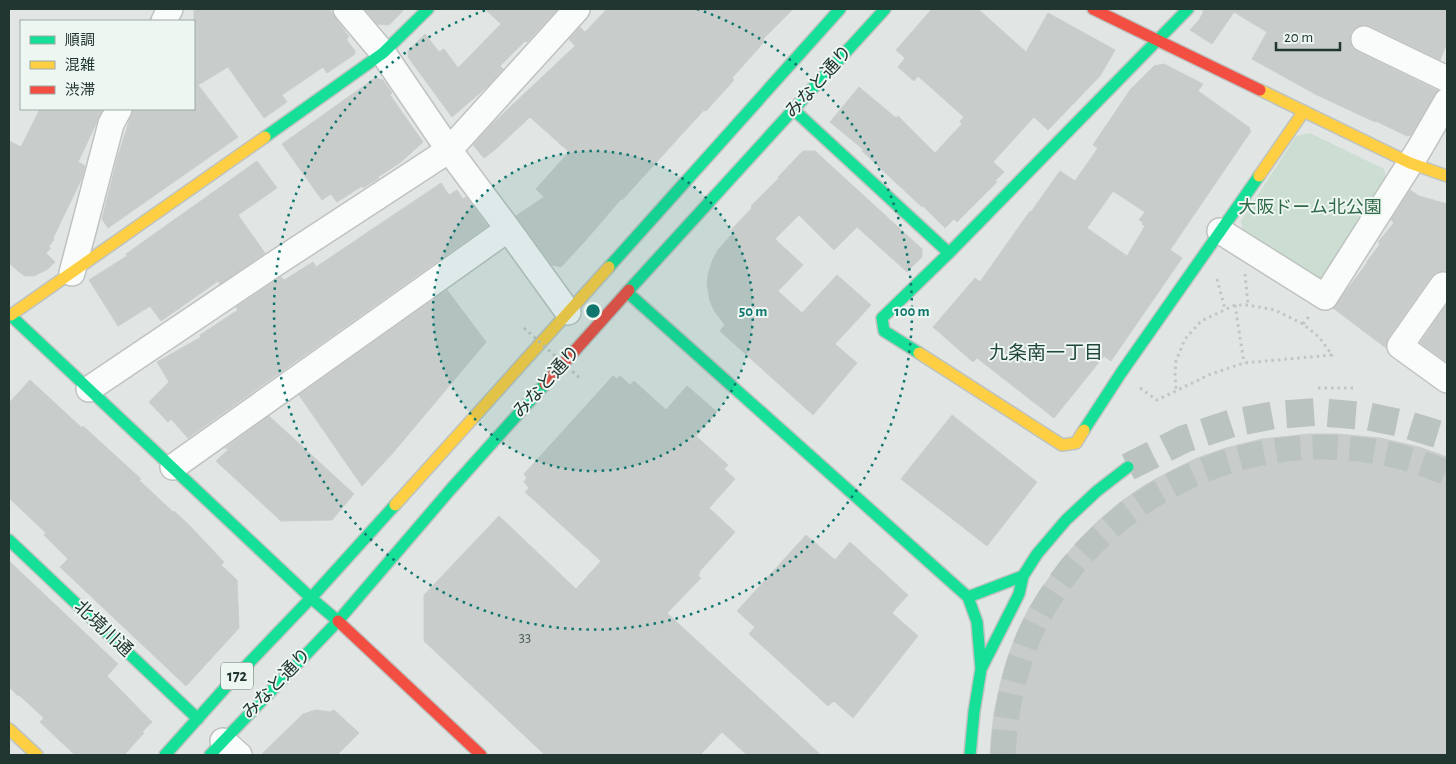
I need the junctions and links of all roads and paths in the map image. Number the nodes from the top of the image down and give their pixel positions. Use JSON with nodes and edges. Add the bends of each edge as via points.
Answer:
{"nodes":[{"id":1,"x":346,"y":9,"type":"edge"},
{"id":2,"x":428,"y":9,"type":"edge"},
{"id":3,"x":577,"y":9,"type":"edge"},
{"id":4,"x":840,"y":9,"type":"edge"},
{"id":5,"x":885,"y":9,"type":"edge"},
{"id":6,"x":1093,"y":9,"type":"edge"},
{"id":7,"x":1188,"y":9,"type":"edge"},
{"id":8,"x":1364,"y":39,"type":"dead end"},
{"id":9,"x":1158,"y":40,"type":"junction"},
{"id":10,"x":383,"y":53,"type":"junction"},
{"id":11,"x":1447,"y":79,"type":"edge"},
{"id":12,"x":1447,"y":101,"type":"edge"},
{"id":13,"x":118,"y":110,"type":"edge"},
{"id":14,"x":794,"y":110,"type":"junction"},
{"id":15,"x":1304,"y":111,"type":"junction"},
{"id":16,"x":449,"y":150,"type":"junction"},
{"id":17,"x":1410,"y":163,"type":"junction"},
{"id":18,"x":1447,"y":176,"type":"edge"},
{"id":19,"x":508,"y":229,"type":"junction"},
{"id":20,"x":1220,"y":231,"type":"junction"},
{"id":21,"x":949,"y":253,"type":"junction"},
{"id":22,"x":72,"y":273,"type":"junction"},
{"id":23,"x":1443,"y":285,"type":"dead end"},
{"id":24,"x":627,"y":292,"type":"junction"},
{"id":25,"x":1235,"y":306,"type":"junction"},
{"id":26,"x":568,"y":312,"type":"junction"},
{"id":27,"x":10,"y":314,"type":"edge"},
{"id":28,"x":524,"y":328,"type":"dead end"},
{"id":29,"x":1244,"y":363,"type":"junction"},
{"id":30,"x":1121,"y":373,"type":"junction"},
{"id":31,"x":582,"y":380,"type":"dead end"},
{"id":32,"x":1447,"y":380,"type":"edge"},
{"id":33,"x":1318,"y":388,"type":"dead end"},
{"id":34,"x":1357,"y":388,"type":"dead end"},
{"id":35,"x":89,"y":389,"type":"junction"},
{"id":36,"x":1176,"y":391,"type":"junction"},
{"id":37,"x":173,"y":467,"type":"junction"},
{"id":38,"x":1128,"y":467,"type":"tunnel mouth"},
{"id":39,"x":9,"y":540,"type":"edge"},
{"id":40,"x":1023,"y":576,"type":"junction"},
{"id":41,"x":968,"y":597,"type":"junction"},
{"id":42,"x":312,"y":598,"type":"junction"},
{"id":43,"x":338,"y":621,"type":"junction"},
{"id":44,"x":981,"y":669,"type":"junction"},
{"id":45,"x":198,"y":719,"type":"junction"},
{"id":46,"x":9,"y":729,"type":"edge"},
{"id":47,"x":224,"y":750,"type":"edge"},
{"id":48,"x":37,"y":755,"type":"edge"},
{"id":49,"x":165,"y":755,"type":"edge"},
{"id":50,"x":481,"y":755,"type":"edge"},
{"id":51,"x":970,"y":755,"type":"edge"}],
"edges":[{"from":1,"to":10,"type":"street"},
{"from":2,"to":10,"type":"main road"},
{"from":3,"to":16,"type":"street"},
{"from":4,"to":26,"type":"main road","name":"みなと通り","number":"172"},
{"from":5,"to":14,"type":"main road","name":"みなと通り","number":"172"},
{"from":6,"to":9,"type":"main road"},
{"from":7,"to":9,"type":"main road"},
{"from":8,"to":11,"type":"street"},
{"from":9,"to":15,"type":"main road"},
{"from":9,"to":21,"type":"main road"},
{"from":10,"to":16,"type":"street"},
{"from":10,"to":22,"type":"main road"},
{"from":12,"to":17,"type":"street"},
{"from":13,"to":22,"type":"street","via":[[111,124]]},
{"from":14,"to":21,"type":"main road"},
{"from":14,"to":24,"type":"main road","name":"みなと通り","number":"172"},
{"from":15,"to":17,"type":"main road"},
{"from":15,"to":20,"type":"main road"},
{"from":16,"to":19,"type":"street"},
{"from":16,"to":35,"type":"street"},
{"from":17,"to":18,"type":"main road"},
{"from":17,"to":20,"type":"street","via":[[1325,297]]},
{"from":19,"to":26,"type":"street"},
{"from":19,"to":37,"type":"street"},
{"from":20,"to":30,"type":"main road"},
{"from":21,"to":30,"type":"main road","via":[[882,318],[884,331],[1062,445],[1076,442]]},
{"from":22,"to":27,"type":"main road"},
{"from":23,"to":32,"type":"street","via":[[1400,346]]},
{"from":24,"to":41,"type":"main road"},
{"from":24,"to":43,"type":"main road","name":"みなと通り","number":"172"},
{"from":25,"to":29,"type":"path"},
{"from":25,"to":29,"type":"path","via":[[1275,310],[1303,324],[1332,355]]},
{"from":25,"to":36,"type":"path","via":[[1201,321],[1185,339],[1176,361]]},
{"from":26,"to":42,"type":"main road","name":"みなと通り","number":"172"},
{"from":27,"to":35,"type":"main road"},
{"from":28,"to":31,"type":"path","bridge":true},
{"from":29,"to":36,"type":"path"},
{"from":30,"to":36,"type":"path","via":[[1157,400]]},
{"from":33,"to":34,"type":"path"},
{"from":35,"to":37,"type":"main road"},
{"from":37,"to":42,"type":"main road"},
{"from":38,"to":40,"type":"main road","via":[[1066,520]]},
{"from":39,"to":45,"type":"main road","name":"北境川通"},
{"from":40,"to":41,"type":"main road"},
{"from":40,"to":44,"type":"main road","via":[[1019,594]]},
{"from":41,"to":44,"type":"main road","via":[[976,622]]},
{"from":42,"to":43,"type":"main road"},
{"from":42,"to":45,"type":"main road","name":"みなと通り","number":"172"},
{"from":43,"to":47,"type":"main road","name":"みなと通り","number":"172"},
{"from":43,"to":50,"type":"main road"},
{"from":44,"to":51,"type":"main road"},
{"from":45,"to":49,"type":"main road","name":"みなと通り","number":"172"},
{"from":46,"to":48,"type":"main road"}]}
